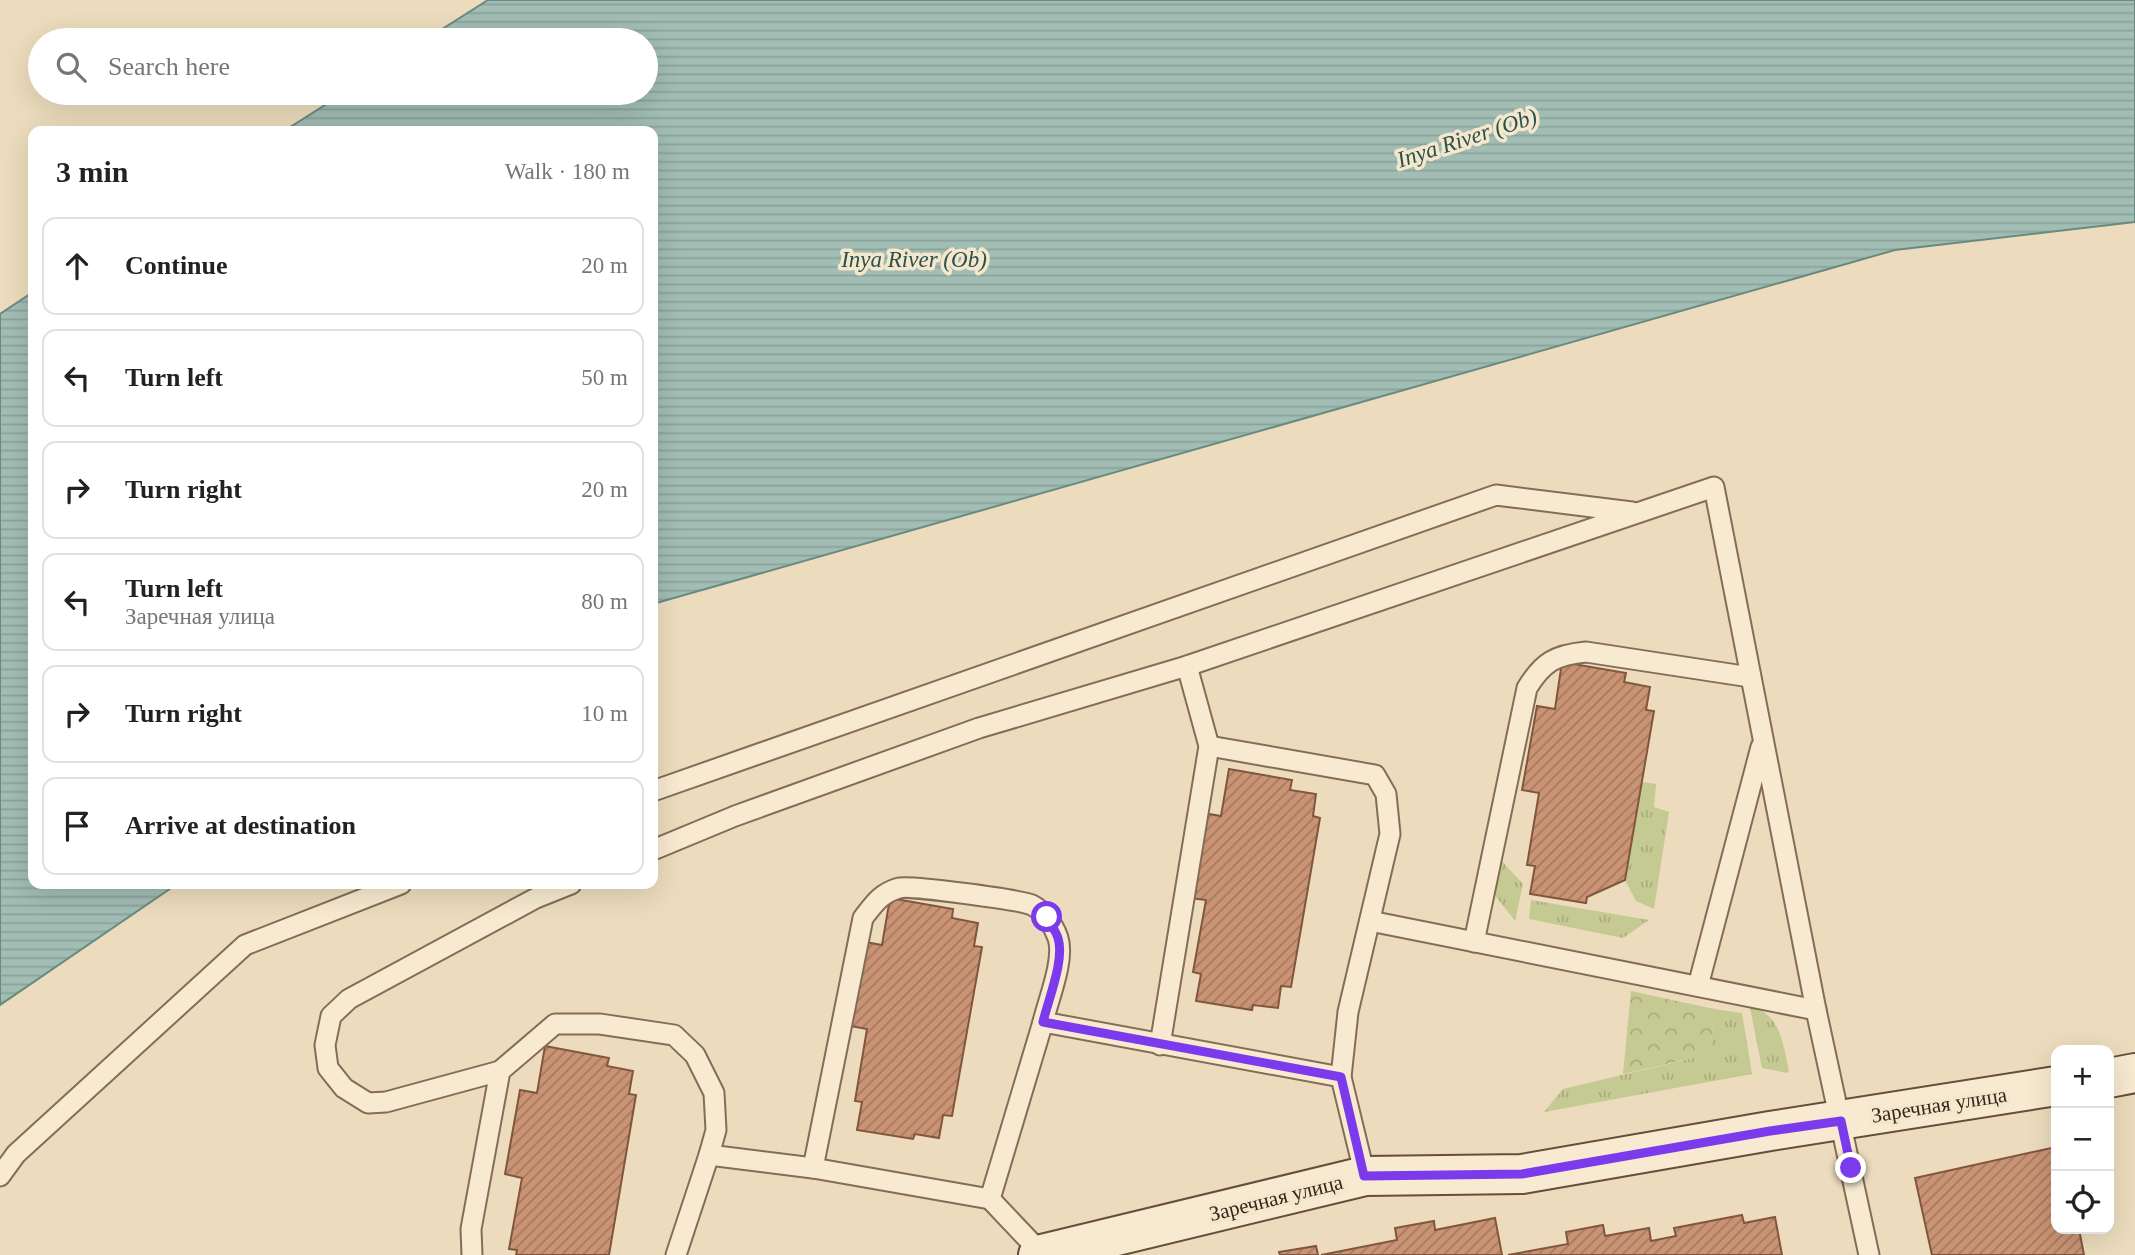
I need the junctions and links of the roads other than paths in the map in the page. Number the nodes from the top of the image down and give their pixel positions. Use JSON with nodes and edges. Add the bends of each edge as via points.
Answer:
{"nodes":[{"id":1,"x":1637,"y":513,"type":"junction"},
{"id":2,"x":1187,"y":666,"type":"junction"},
{"id":3,"x":1750,"y":677,"type":"junction"},
{"id":4,"x":1763,"y":743,"type":"junction"},
{"id":5,"x":1209,"y":746,"type":"junction"},
{"id":6,"x":658,"y":789,"type":"edge"},
{"id":7,"x":658,"y":848,"type":"edge"},
{"id":8,"x":388,"y":889,"type":"edge"},
{"id":9,"x":558,"y":889,"type":"edge"},
{"id":10,"x":1370,"y":921,"type":"junction"},
{"id":11,"x":1474,"y":942,"type":"junction"},
{"id":12,"x":1698,"y":986,"type":"junction"},
{"id":13,"x":1816,"y":1010,"type":"junction"},
{"id":14,"x":1043,"y":1022,"type":"junction"},
{"id":15,"x":1160,"y":1045,"type":"junction"},
{"id":16,"x":500,"y":1071,"type":"junction"},
{"id":17,"x":2135,"y":1073,"type":"edge"},
{"id":18,"x":1341,"y":1077,"type":"junction"},
{"id":19,"x":2114,"y":1077,"type":"edge"},
{"id":20,"x":2051,"y":1087,"type":"edge"},
{"id":21,"x":1841,"y":1121,"type":"junction"},
{"id":22,"x":709,"y":1155,"type":"junction"},
{"id":23,"x":813,"y":1168,"type":"junction"},
{"id":24,"x":0,"y":1176,"type":"edge"},
{"id":25,"x":1364,"y":1176,"type":"junction"},
{"id":26,"x":990,"y":1199,"type":"junction"},
{"id":27,"x":1053,"y":1253,"type":"edge"},
{"id":28,"x":472,"y":1255,"type":"edge"},
{"id":29,"x":676,"y":1255,"type":"edge"},
{"id":30,"x":1869,"y":1255,"type":"edge"}],
"edges":[{"from":1,"to":2,"type":"lane"},
{"from":1,"to":3,"type":"lane","via":[[1714,487]]},
{"from":1,"to":6,"type":"lane","via":[[1496,495]]},
{"from":2,"to":5,"type":"lane"},
{"from":2,"to":7,"type":"lane","via":[[979,728]]},
{"from":3,"to":4,"type":"lane"},
{"from":3,"to":11,"type":"lane","via":[[1586,652],[1549,661],[1527,688]]},
{"from":4,"to":12,"type":"lane"},
{"from":4,"to":13,"type":"lane"},
{"from":5,"to":10,"type":"lane","via":[[1375,775],[1386,794],[1390,834]]},
{"from":5,"to":15,"type":"lane"},
{"from":8,"to":24,"type":"lane","via":[[245,945],[16,1154]]},
{"from":9,"to":16,"type":"lane","via":[[349,999],[331,1016],[325,1045],[328,1068],[344,1088],[368,1103]]},
{"from":10,"to":11,"type":"lane"},
{"from":10,"to":18,"type":"lane","via":[[1348,1012]]},
{"from":11,"to":12,"type":"lane"},
{"from":12,"to":13,"type":"lane"},
{"from":13,"to":21,"type":"lane"},
{"from":14,"to":15,"type":"lane"},
{"from":14,"to":23,"type":"lane","via":[[1059,950],[1047,917],[1031,905],[974,895],[902,887],[881,895],[863,918]]},
{"from":14,"to":26,"type":"lane"},
{"from":15,"to":18,"type":"lane"},
{"from":16,"to":22,"type":"lane","via":[[555,1024],[600,1024],[674,1035],[695,1055],[714,1093],[716,1130]]},
{"from":16,"to":28,"type":"lane","via":[[471,1229]]},
{"from":17,"to":19,"type":"street"},
{"from":18,"to":25,"type":"lane"},
{"from":20,"to":21,"type":"street","name":"Заречная улица"},
{"from":21,"to":25,"type":"street","name":"Заречная улица","via":[[1522,1174]]},
{"from":21,"to":30,"type":"lane"},
{"from":22,"to":23,"type":"lane"},
{"from":22,"to":29,"type":"lane"},
{"from":23,"to":26,"type":"lane"},
{"from":25,"to":27,"type":"street","name":"Заречная улица"},
{"from":26,"to":27,"type":"lane"}]}
